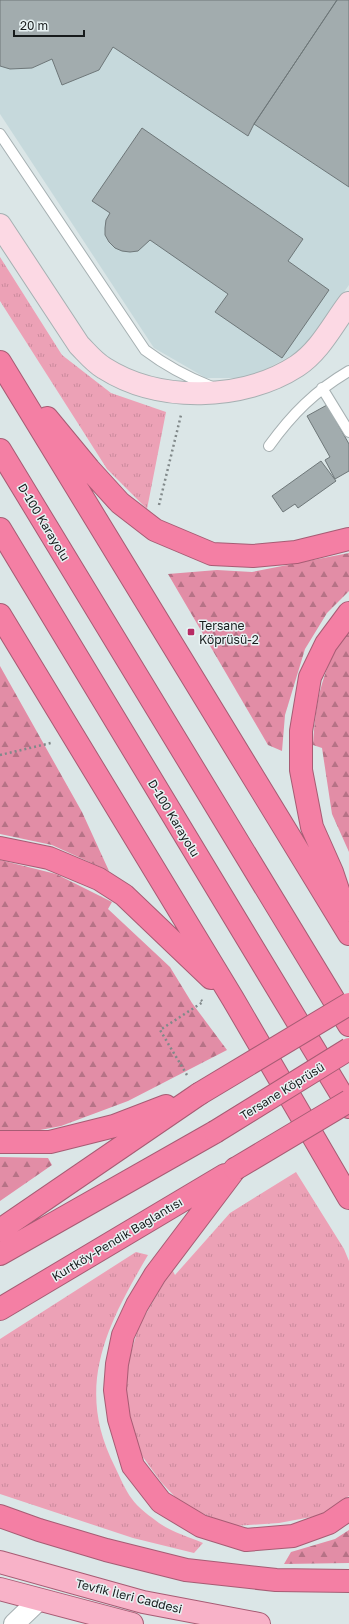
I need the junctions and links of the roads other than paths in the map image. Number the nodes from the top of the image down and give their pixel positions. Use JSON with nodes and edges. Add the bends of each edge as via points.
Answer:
{"nodes":[{"id":1,"x":0,"y":134,"type":"edge"},
{"id":2,"x":0,"y":225,"type":"edge"},
{"id":3,"x":349,"y":304,"type":"edge"},
{"id":4,"x":0,"y":361,"type":"edge"},
{"id":5,"x":349,"y":371,"type":"edge"},
{"id":6,"x":322,"y":388,"type":"junction"},
{"id":7,"x":223,"y":391,"type":"junction"},
{"id":8,"x":349,"y":432,"type":"edge"},
{"id":9,"x":269,"y":446,"type":"dead end"},
{"id":10,"x":0,"y":450,"type":"edge"},
{"id":11,"x":0,"y":529,"type":"edge"},
{"id":12,"x":349,"y":539,"type":"edge"},
{"id":13,"x":349,"y":613,"type":"edge"},
{"id":14,"x":0,"y":616,"type":"edge"},
{"id":15,"x":0,"y":848,"type":"edge"},
{"id":16,"x":349,"y":924,"type":"edge"},
{"id":17,"x":349,"y":934,"type":"edge"},
{"id":18,"x":233,"y":999,"type":"junction"},
{"id":19,"x":349,"y":1004,"type":"edge"},
{"id":20,"x":349,"y":1025,"type":"edge"},
{"id":21,"x":349,"y":1049,"type":"edge"},
{"id":22,"x":198,"y":1094,"type":"junction"},
{"id":23,"x":349,"y":1101,"type":"edge"},
{"id":24,"x":349,"y":1107,"type":"edge"},
{"id":25,"x":0,"y":1142,"type":"edge"},
{"id":26,"x":235,"y":1169,"type":"junction"},
{"id":27,"x":349,"y":1198,"type":"edge"},
{"id":28,"x":0,"y":1230,"type":"edge"},
{"id":29,"x":0,"y":1254,"type":"edge"},
{"id":30,"x":0,"y":1309,"type":"edge"},
{"id":31,"x":349,"y":1509,"type":"edge"},
{"id":32,"x":0,"y":1516,"type":"edge"},
{"id":33,"x":0,"y":1562,"type":"edge"},
{"id":34,"x":349,"y":1581,"type":"edge"},
{"id":35,"x":0,"y":1589,"type":"edge"},
{"id":36,"x":39,"y":1600,"type":"junction"},
{"id":37,"x":14,"y":1624,"type":"edge"},
{"id":38,"x":132,"y":1624,"type":"edge"},
{"id":39,"x":259,"y":1624,"type":"edge"}],
"edges":[{"from":1,"to":7,"type":"lane","via":[[145,350],[183,375]]},
{"from":2,"to":7,"type":"street","via":[[79,345],[103,368],[140,385],[163,390],[186,393]]},
{"from":3,"to":7,"type":"street","via":[[322,341],[298,365],[271,380]]},
{"from":4,"to":12,"type":"highway","via":[[89,470],[120,503],[155,530],[212,554],[253,556],[296,552]]},
{"from":4,"to":17,"type":"highway"},
{"from":5,"to":6,"type":"lane"},
{"from":6,"to":8,"type":"lane"},
{"from":6,"to":9,"type":"lane","via":[[285,423]]},
{"from":10,"to":20,"type":"highway","name":"D-100 Karayolu"},
{"from":11,"to":24,"type":"highway","name":"D-100 Karayolu"},
{"from":13,"to":16,"type":"highway","via":[[326,644],[310,677],[301,731],[301,770],[312,826],[332,872]]},
{"from":14,"to":18,"type":"highway"},
{"from":15,"to":18,"type":"highway","via":[[49,858],[99,879],[124,895]]},
{"from":18,"to":27,"type":"highway"},
{"from":19,"to":22,"type":"highway","bridge":true},
{"from":21,"to":29,"type":"highway","name":"Tersane Köprüsü","bridge":true,"via":[[215,1132]]},
{"from":22,"to":25,"type":"highway","via":[[114,1126],[50,1142]]},
{"from":22,"to":28,"type":"highway"},
{"from":23,"to":26,"type":"highway","bridge":true},
{"from":26,"to":30,"type":"highway","name":"Kurtköy-Pendik Bağlantısı"},
{"from":26,"to":31,"type":"highway","via":[[155,1275],[123,1335],[115,1390],[119,1419],[133,1466],[161,1502],[201,1526],[246,1540],[293,1536],[329,1523]]},
{"from":32,"to":34,"type":"highway","via":[[106,1550],[186,1570],[276,1580]]},
{"from":33,"to":39,"type":"main road","name":"Tevfik İleri Caddesi","via":[[143,1602]]},
{"from":35,"to":36,"type":"main road"},
{"from":36,"to":37,"type":"street"},
{"from":36,"to":38,"type":"main road"}]}
